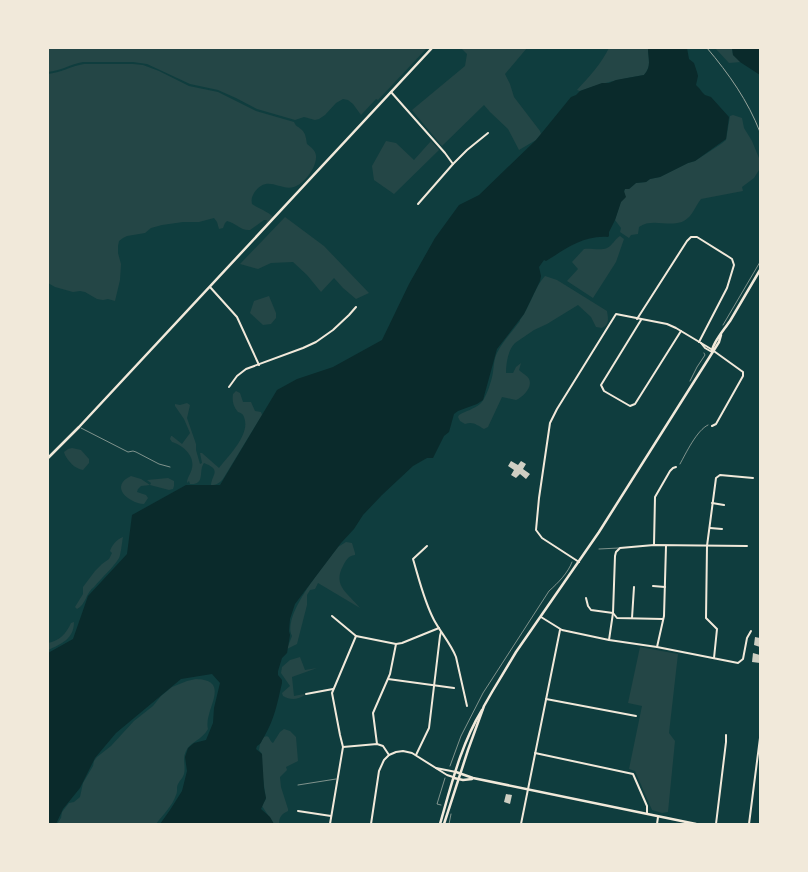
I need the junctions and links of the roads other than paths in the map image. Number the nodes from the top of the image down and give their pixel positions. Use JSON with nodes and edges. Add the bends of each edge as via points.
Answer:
{"nodes":[{"id":1,"x":432,"y":48,"type":"edge"},
{"id":2,"x":391,"y":92,"type":"junction"},
{"id":3,"x":488,"y":133,"type":"dead end"},
{"id":4,"x":453,"y":164,"type":"junction"},
{"id":5,"x":418,"y":204,"type":"dead end"},
{"id":6,"x":760,"y":270,"type":"edge"},
{"id":7,"x":210,"y":287,"type":"junction"},
{"id":8,"x":356,"y":307,"type":"dead end"},
{"id":9,"x":637,"y":319,"type":"junction"},
{"id":10,"x":641,"y":320,"type":"junction"},
{"id":11,"x":681,"y":331,"type":"junction"},
{"id":12,"x":700,"y":342,"type":"junction"},
{"id":13,"x":712,"y":350,"type":"junction"},
{"id":14,"x":259,"y":365,"type":"junction"},
{"id":15,"x":229,"y":387,"type":"dead end"},
{"id":16,"x":712,"y":426,"type":"road end"},
{"id":17,"x":79,"y":427,"type":"junction"},
{"id":18,"x":48,"y":458,"type":"edge"},
{"id":19,"x":170,"y":467,"type":"dead end"},
{"id":20,"x":676,"y":468,"type":"road end"},
{"id":21,"x":753,"y":478,"type":"dead end"},
{"id":22,"x":712,"y":503,"type":"junction"},
{"id":23,"x":724,"y":505,"type":"dead end"},
{"id":24,"x":710,"y":528,"type":"junction"},
{"id":25,"x":722,"y":529,"type":"dead end"},
{"id":26,"x":654,"y":545,"type":"junction"},
{"id":27,"x":427,"y":546,"type":"dead end"},
{"id":28,"x":666,"y":546,"type":"junction"},
{"id":29,"x":707,"y":546,"type":"junction"},
{"id":30,"x":747,"y":546,"type":"dead end"},
{"id":31,"x":620,"y":548,"type":"junction"},
{"id":32,"x":598,"y":549,"type":"dead end"},
{"id":33,"x":579,"y":562,"type":"junction"},
{"id":34,"x":653,"y":586,"type":"dead end"},
{"id":35,"x":665,"y":586,"type":"junction"},
{"id":36,"x":634,"y":587,"type":"dead end"},
{"id":37,"x":586,"y":598,"type":"dead end"},
{"id":38,"x":612,"y":613,"type":"junction"},
{"id":39,"x":332,"y":616,"type":"dead end"},
{"id":40,"x":540,"y":617,"type":"junction"},
{"id":41,"x":632,"y":618,"type":"junction"},
{"id":42,"x":663,"y":619,"type":"junction"},
{"id":43,"x":439,"y":628,"type":"junction"},
{"id":44,"x":560,"y":630,"type":"junction"},
{"id":45,"x":751,"y":631,"type":"dead end"},
{"id":46,"x":442,"y":632,"type":"junction"},
{"id":47,"x":356,"y":636,"type":"junction"},
{"id":48,"x":609,"y":640,"type":"junction"},
{"id":49,"x":396,"y":644,"type":"junction"},
{"id":50,"x":657,"y":647,"type":"junction"},
{"id":51,"x":714,"y":658,"type":"junction"},
{"id":52,"x":388,"y":679,"type":"junction"},
{"id":53,"x":434,"y":685,"type":"junction"},
{"id":54,"x":454,"y":688,"type":"dead end"},
{"id":55,"x":333,"y":689,"type":"junction"},
{"id":56,"x":306,"y":694,"type":"dead end"},
{"id":57,"x":546,"y":699,"type":"junction"},
{"id":58,"x":467,"y":706,"type":"dead end"},
{"id":59,"x":484,"y":706,"type":"junction"},
{"id":60,"x":636,"y":716,"type":"dead end"},
{"id":61,"x":726,"y":735,"type":"dead end"},
{"id":62,"x":760,"y":738,"type":"edge"},
{"id":63,"x":378,"y":744,"type":"junction"},
{"id":64,"x":343,"y":747,"type":"junction"},
{"id":65,"x":535,"y":753,"type":"junction"},
{"id":66,"x":389,"y":755,"type":"junction"},
{"id":67,"x":416,"y":755,"type":"junction"},
{"id":68,"x":434,"y":767,"type":"junction"},
{"id":69,"x":456,"y":772,"type":"junction"},
{"id":70,"x":460,"y":773,"type":"junction"},
{"id":71,"x":338,"y":778,"type":"junction"},
{"id":72,"x":454,"y":778,"type":"junction"},
{"id":73,"x":473,"y":778,"type":"junction"},
{"id":74,"x":458,"y":779,"type":"junction"},
{"id":75,"x":298,"y":785,"type":"dead end"},
{"id":76,"x":528,"y":790,"type":"junction"},
{"id":77,"x":298,"y":810,"type":"dead end"},
{"id":78,"x":647,"y":814,"type":"junction"},
{"id":79,"x":331,"y":816,"type":"junction"},
{"id":80,"x":658,"y":817,"type":"junction"},
{"id":81,"x":330,"y":824,"type":"edge"},
{"id":82,"x":371,"y":824,"type":"edge"},
{"id":83,"x":440,"y":824,"type":"edge"},
{"id":84,"x":444,"y":824,"type":"edge"},
{"id":85,"x":521,"y":824,"type":"edge"},
{"id":86,"x":657,"y":824,"type":"edge"},
{"id":87,"x":696,"y":824,"type":"edge"},
{"id":88,"x":716,"y":824,"type":"edge"},
{"id":89,"x":749,"y":824,"type":"edge"}],
"edges":[{"from":1,"to":2,"type":"street"},
{"from":2,"to":4,"type":"street"},
{"from":2,"to":7,"type":"street"},
{"from":3,"to":4,"type":"street"},
{"from":4,"to":5,"type":"street"},
{"from":6,"to":13,"type":"street"},
{"from":7,"to":14,"type":"street","via":[[236,317]]},
{"from":7,"to":17,"type":"street"},
{"from":8,"to":14,"type":"street","via":[[316,342]]},
{"from":9,"to":10,"type":"street"},
{"from":9,"to":12,"type":"street","via":[[687,241],[697,237],[732,259],[734,265],[727,288]]},
{"from":9,"to":33,"type":"street","via":[[616,314],[550,423],[536,532]]},
{"from":10,"to":11,"type":"street"},
{"from":10,"to":11,"type":"street","via":[[602,383],[604,391],[628,405],[634,405]]},
{"from":11,"to":12,"type":"street"},
{"from":12,"to":13,"type":"street"},
{"from":12,"to":13,"type":"street","via":[[704,348]]},
{"from":13,"to":16,"type":"street","via":[[744,374]]},
{"from":13,"to":33,"type":"street"},
{"from":14,"to":15,"type":"street","via":[[246,369]]},
{"from":17,"to":18,"type":"street"},
{"from":17,"to":19,"type":"lane","via":[[128,452],[136,452]]},
{"from":20,"to":26,"type":"street","via":[[670,471],[655,497]]},
{"from":21,"to":22,"type":"street","via":[[717,476]]},
{"from":22,"to":23,"type":"street"},
{"from":22,"to":24,"type":"street"},
{"from":24,"to":25,"type":"street"},
{"from":24,"to":29,"type":"street"},
{"from":26,"to":28,"type":"street"},
{"from":26,"to":31,"type":"street"},
{"from":27,"to":43,"type":"street","via":[[413,559]]},
{"from":28,"to":29,"type":"street"},
{"from":28,"to":35,"type":"street"},
{"from":29,"to":30,"type":"street"},
{"from":29,"to":51,"type":"street","via":[[706,618],[716,629]]},
{"from":31,"to":32,"type":"lane"},
{"from":31,"to":38,"type":"street","via":[[615,556]]},
{"from":33,"to":40,"type":"street"},
{"from":34,"to":35,"type":"street"},
{"from":35,"to":42,"type":"street"},
{"from":36,"to":41,"type":"street"},
{"from":37,"to":38,"type":"street","via":[[591,610]]},
{"from":38,"to":41,"type":"street","via":[[617,618]]},
{"from":38,"to":48,"type":"street"},
{"from":39,"to":47,"type":"street"},
{"from":40,"to":44,"type":"street"},
{"from":40,"to":59,"type":"street"},
{"from":41,"to":42,"type":"street"},
{"from":42,"to":50,"type":"street"},
{"from":43,"to":46,"type":"street"},
{"from":43,"to":49,"type":"street"},
{"from":44,"to":48,"type":"street"},
{"from":44,"to":57,"type":"street"},
{"from":45,"to":51,"type":"street","via":[[743,659],[738,663]]},
{"from":46,"to":53,"type":"street"},
{"from":46,"to":58,"type":"street","via":[[456,657]]},
{"from":47,"to":49,"type":"street"},
{"from":47,"to":55,"type":"street"},
{"from":48,"to":50,"type":"street"},
{"from":49,"to":52,"type":"street"},
{"from":50,"to":51,"type":"street"},
{"from":52,"to":53,"type":"street"},
{"from":52,"to":63,"type":"street","via":[[373,713]]},
{"from":53,"to":54,"type":"street"},
{"from":53,"to":67,"type":"street","via":[[429,728]]},
{"from":55,"to":56,"type":"street"},
{"from":55,"to":64,"type":"street"},
{"from":57,"to":60,"type":"street"},
{"from":57,"to":65,"type":"street"},
{"from":59,"to":69,"type":"street"},
{"from":59,"to":70,"type":"street"},
{"from":61,"to":88,"type":"street"},
{"from":62,"to":89,"type":"street"},
{"from":63,"to":64,"type":"street"},
{"from":63,"to":66,"type":"street"},
{"from":64,"to":71,"type":"street"},
{"from":65,"to":76,"type":"street"},
{"from":65,"to":78,"type":"street","via":[[634,774]]},
{"from":66,"to":67,"type":"street","via":[[403,751]]},
{"from":66,"to":82,"type":"street","via":[[379,771]]},
{"from":67,"to":68,"type":"street"},
{"from":68,"to":69,"type":"street"},
{"from":68,"to":72,"type":"street"},
{"from":69,"to":70,"type":"street"},
{"from":69,"to":72,"type":"street"},
{"from":70,"to":73,"type":"street"},
{"from":70,"to":74,"type":"street"},
{"from":71,"to":75,"type":"lane"},
{"from":71,"to":79,"type":"street"},
{"from":72,"to":74,"type":"street"},
{"from":72,"to":83,"type":"street"},
{"from":73,"to":74,"type":"street"},
{"from":73,"to":76,"type":"street"},
{"from":74,"to":84,"type":"street"},
{"from":76,"to":78,"type":"street"},
{"from":76,"to":85,"type":"street"},
{"from":77,"to":79,"type":"street"},
{"from":78,"to":80,"type":"street"},
{"from":79,"to":81,"type":"street"},
{"from":80,"to":86,"type":"street"},
{"from":80,"to":87,"type":"street"}]}
